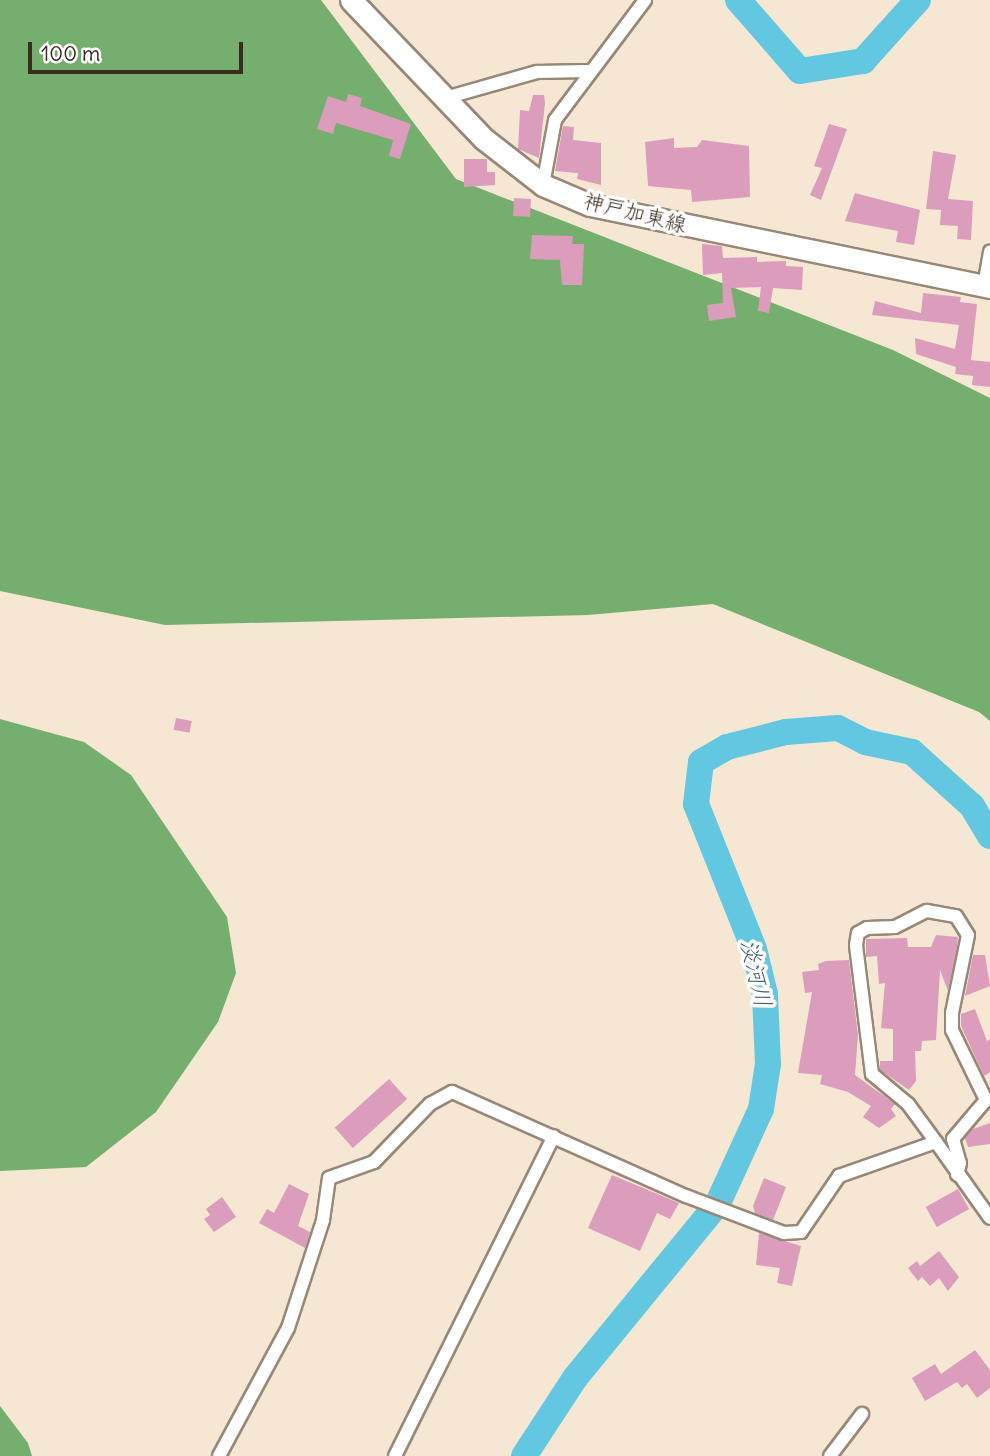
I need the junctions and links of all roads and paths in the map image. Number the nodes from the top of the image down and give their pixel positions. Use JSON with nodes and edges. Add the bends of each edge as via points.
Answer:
{"nodes":[{"id":1,"x":351,"y":0,"type":"edge"},
{"id":2,"x":645,"y":0,"type":"edge"},
{"id":3,"x":588,"y":71,"type":"junction"},
{"id":4,"x":445,"y":98,"type":"junction"},
{"id":5,"x":543,"y":185,"type":"junction"},
{"id":6,"x":990,"y":253,"type":"edge"},
{"id":7,"x":987,"y":286,"type":"edge"},
{"id":8,"x":554,"y":1136,"type":"junction"},
{"id":9,"x":936,"y":1142,"type":"junction"},
{"id":10,"x":957,"y":1175,"type":"junction"},
{"id":11,"x":990,"y":1218,"type":"edge"},
{"id":12,"x":862,"y":1414,"type":"dead end"},
{"id":13,"x":219,"y":1456,"type":"edge"},
{"id":14,"x":395,"y":1456,"type":"edge"},
{"id":15,"x":830,"y":1456,"type":"edge"}],
"edges":[{"from":1,"to":4,"type":"main road","name":"神戸加東線"},
{"from":2,"to":3,"type":"street"},
{"from":3,"to":4,"type":"street","via":[[537,72]]},
{"from":3,"to":5,"type":"street","via":[[555,120]]},
{"from":4,"to":5,"type":"main road","name":"神戸加東線","via":[[484,139]]},
{"from":5,"to":7,"type":"main road","name":"神戸加東線","via":[[590,205]]},
{"from":6,"to":7,"type":"street"},
{"from":8,"to":9,"type":"street","via":[[686,1196],[784,1233],[801,1232],[839,1176]]},
{"from":8,"to":13,"type":"street","via":[[452,1092],[430,1104],[374,1162],[329,1178],[323,1220],[288,1328]]},
{"from":8,"to":14,"type":"street"},
{"from":9,"to":10,"type":"street"},
{"from":9,"to":10,"type":"street","via":[[908,1104],[872,1074],[856,945],[858,933],[867,928],[895,927],[927,911],[956,916],[968,935],[952,1030],[986,1100],[953,1139],[960,1163]]},
{"from":10,"to":11,"type":"street"},
{"from":12,"to":15,"type":"street"}]}
